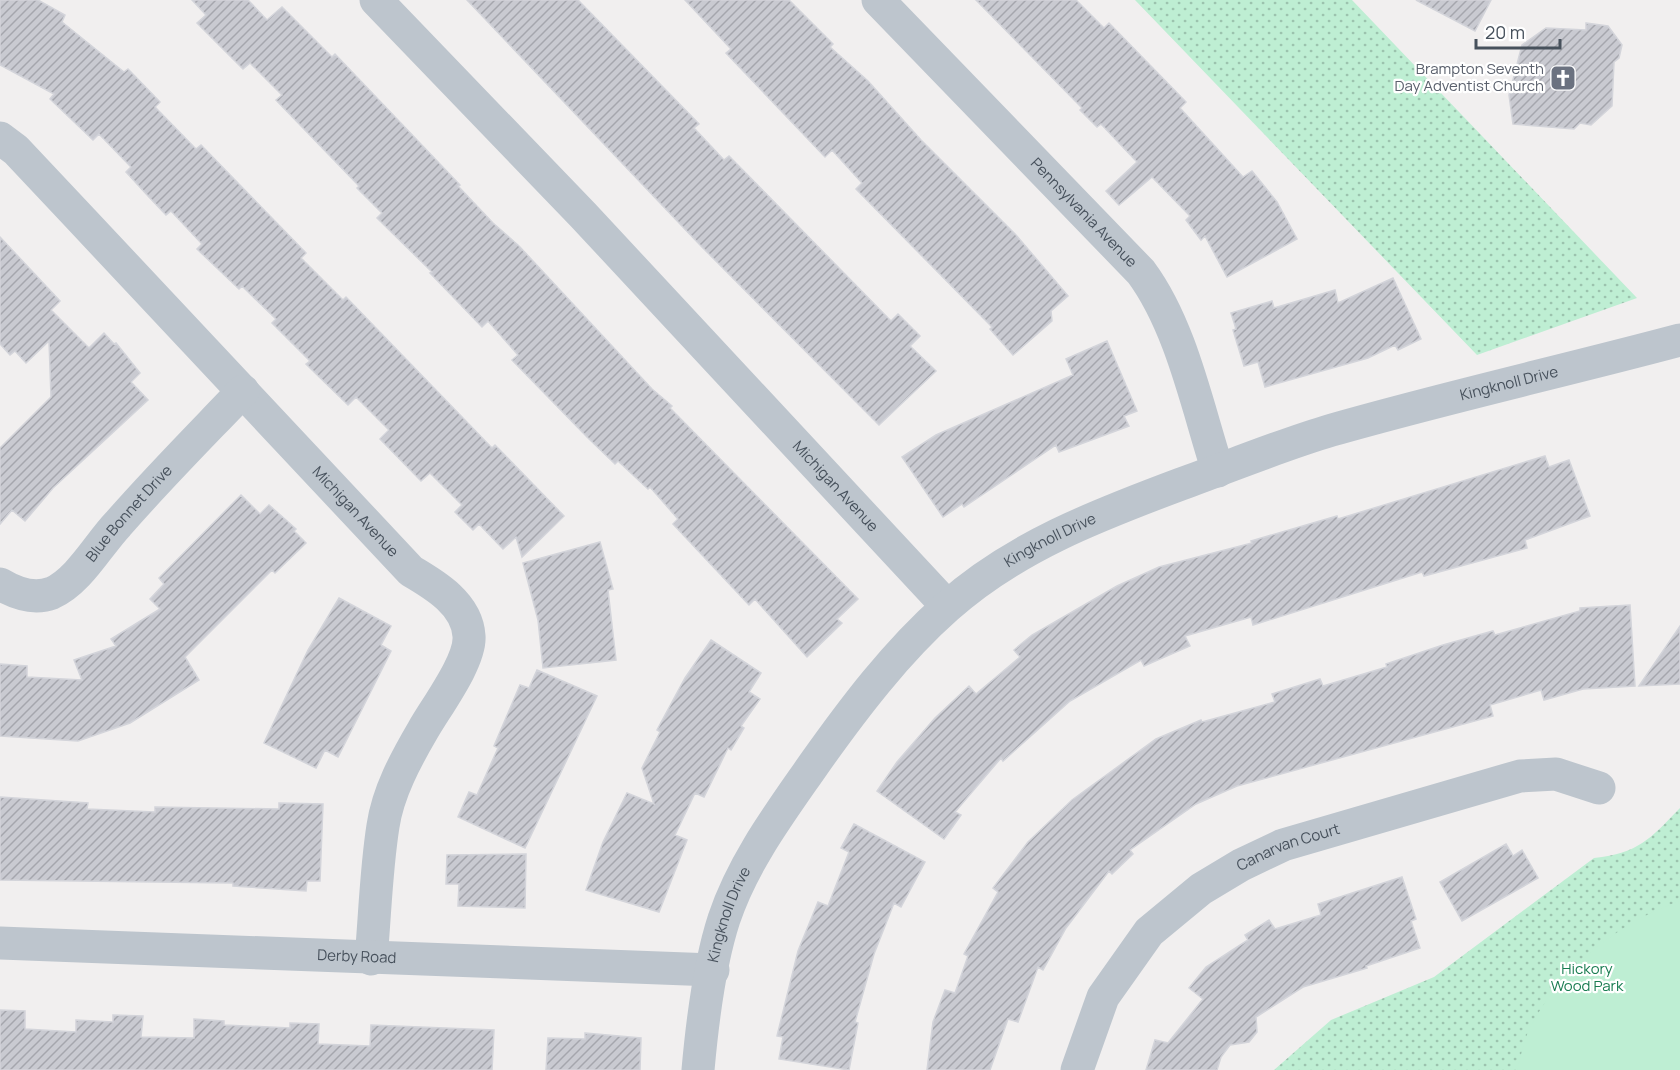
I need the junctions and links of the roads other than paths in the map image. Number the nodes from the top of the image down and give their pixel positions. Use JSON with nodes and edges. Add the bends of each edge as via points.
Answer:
{"nodes":[{"id":1,"x":376,"y":0,"type":"edge"},
{"id":2,"x":878,"y":0,"type":"edge"},
{"id":3,"x":0,"y":138,"type":"edge"},
{"id":4,"x":1680,"y":340,"type":"edge"},
{"id":5,"x":243,"y":391,"type":"junction"},
{"id":6,"x":1218,"y":471,"type":"junction"},
{"id":7,"x":0,"y":584,"type":"edge"},
{"id":8,"x":947,"y":606,"type":"junction"},
{"id":9,"x":1599,"y":788,"type":"dead end"},
{"id":10,"x":0,"y":943,"type":"edge"},
{"id":11,"x":371,"y":958,"type":"junction"},
{"id":12,"x":713,"y":970,"type":"junction"},
{"id":13,"x":698,"y":1070,"type":"edge"},
{"id":14,"x":1077,"y":1070,"type":"edge"}],
"edges":[{"from":1,"to":8,"type":"street","name":"Michigan Avenue","via":[[584,215]]},
{"from":2,"to":6,"type":"street","name":"Pennsylvania Avenue","via":[[1154,289],[1172,327]]},
{"from":3,"to":5,"type":"street","name":"Michigan Avenue"},
{"from":4,"to":6,"type":"street","name":"Kingknoll Drive","via":[[1330,431]]},
{"from":5,"to":7,"type":"street","name":"Blue Bonnet Drive","via":[[72,578],[52,593],[34,596],[16,593]]},
{"from":5,"to":11,"type":"street","name":"Michigan Avenue","via":[[411,570],[438,587],[461,611],[469,637],[463,663],[409,754],[390,799],[383,825]]},
{"from":6,"to":8,"type":"street","name":"Kingknoll Drive","via":[[1045,540]]},
{"from":8,"to":12,"type":"street","name":"Kingknoll Drive","via":[[894,661],[834,736],[775,820],[742,875],[723,920]]},
{"from":9,"to":14,"type":"street","name":"Canarvan Court","via":[[1556,774],[1520,776],[1283,845],[1241,865],[1201,890],[1149,932],[1103,998]]},
{"from":10,"to":11,"type":"street","name":"Derby Road"},
{"from":11,"to":12,"type":"street","name":"Derby Road"},
{"from":12,"to":13,"type":"street","name":"Kingknoll Drive"}]}
